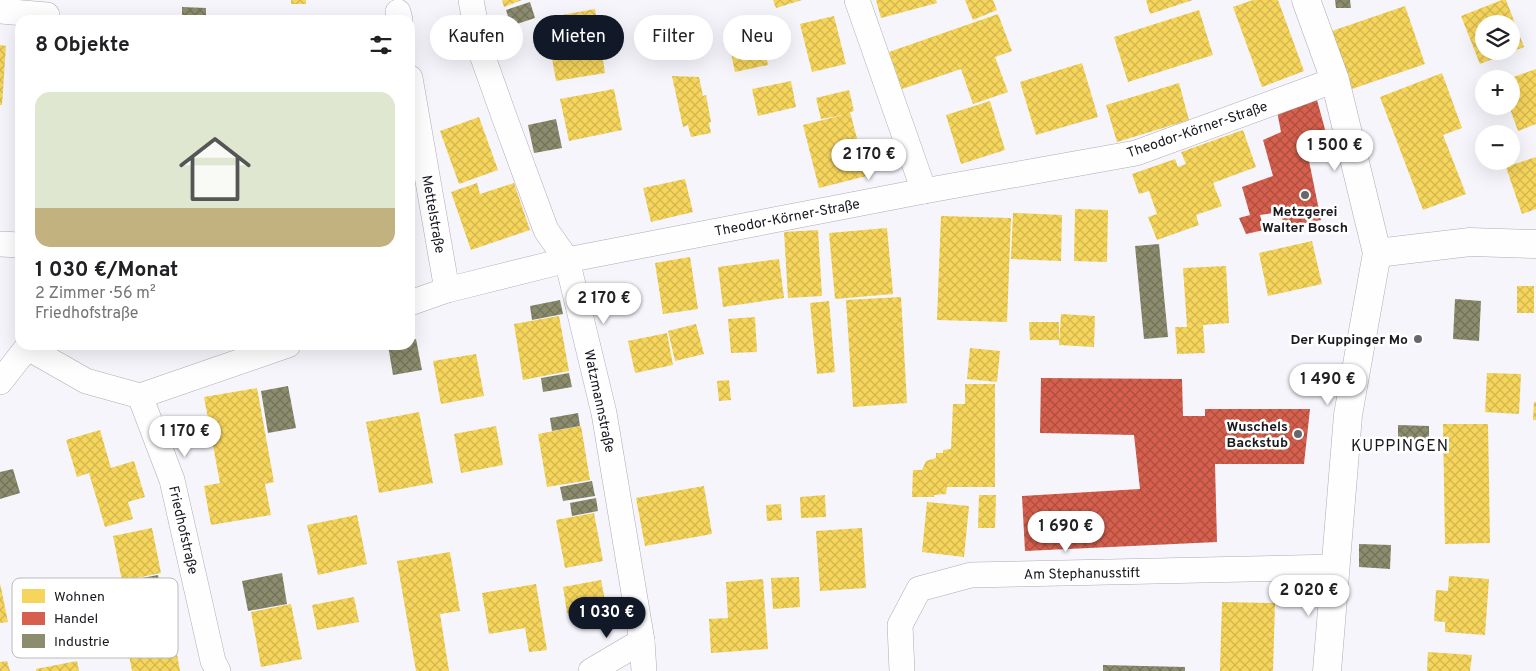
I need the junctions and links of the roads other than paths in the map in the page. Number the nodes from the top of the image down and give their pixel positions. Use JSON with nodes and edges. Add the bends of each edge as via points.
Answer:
{"nodes":[{"id":1,"x":470,"y":0,"type":"edge"},
{"id":2,"x":857,"y":0,"type":"edge"},
{"id":3,"x":1306,"y":0,"type":"edge"},
{"id":4,"x":0,"y":11,"type":"edge"},
{"id":5,"x":47,"y":12,"type":"edge"},
{"id":6,"x":1335,"y":80,"type":"junction"},
{"id":7,"x":415,"y":107,"type":"edge"},
{"id":8,"x":924,"y":191,"type":"junction"},
{"id":9,"x":0,"y":244,"type":"edge"},
{"id":10,"x":1536,"y":244,"type":"edge"},
{"id":11,"x":15,"y":245,"type":"edge"},
{"id":12,"x":1377,"y":253,"type":"junction"},
{"id":13,"x":567,"y":260,"type":"junction"},
{"id":14,"x":447,"y":290,"type":"junction"},
{"id":15,"x":415,"y":301,"type":"edge"},
{"id":16,"x":26,"y":350,"type":"edge"},
{"id":17,"x":33,"y":350,"type":"edge"},
{"id":18,"x":273,"y":350,"type":"edge"},
{"id":19,"x":0,"y":382,"type":"edge"},
{"id":20,"x":140,"y":396,"type":"junction"},
{"id":21,"x":1334,"y":567,"type":"junction"},
{"id":22,"x":642,"y":641,"type":"junction"},
{"id":23,"x":218,"y":671,"type":"edge"},
{"id":24,"x":591,"y":671,"type":"edge"},
{"id":25,"x":644,"y":671,"type":"edge"},
{"id":26,"x":902,"y":671,"type":"edge"},
{"id":27,"x":1327,"y":671,"type":"edge"}],
"edges":[{"from":1,"to":13,"type":"street","name":"Watzmannstraße","via":[[480,49],[504,119],[546,230]]},
{"from":2,"to":8,"type":"street"},
{"from":3,"to":6,"type":"main road"},
{"from":4,"to":5,"type":"street"},
{"from":6,"to":8,"type":"street","name":"Theodor-Körner-Straße","via":[[1136,153]]},
{"from":6,"to":12,"type":"main road"},
{"from":7,"to":14,"type":"street","name":"Mettelstraße"},
{"from":8,"to":13,"type":"street","name":"Theodor-Körner-Straße"},
{"from":9,"to":11,"type":"street"},
{"from":10,"to":12,"type":"main road","via":[[1470,242]]},
{"from":12,"to":21,"type":"main road","via":[[1348,415]]},
{"from":13,"to":14,"type":"street","name":"Theodor-Körner-Straße"},
{"from":13,"to":22,"type":"street","name":"Watzmannstraße","via":[[604,413]]},
{"from":14,"to":15,"type":"street","name":"Theodor-Körner-Straße"},
{"from":16,"to":19,"type":"street"},
{"from":17,"to":20,"type":"street","via":[[86,382]]},
{"from":18,"to":20,"type":"street"},
{"from":20,"to":23,"type":"street","name":"Friedhofstraße","via":[[172,480],[213,661]]},
{"from":21,"to":26,"type":"street","name":"Am Stephanusstift","via":[[971,575],[919,589],[900,625]]},
{"from":21,"to":27,"type":"main road"},
{"from":22,"to":24,"type":"street"},
{"from":22,"to":25,"type":"street","name":"Watzmannstraße"}]}
